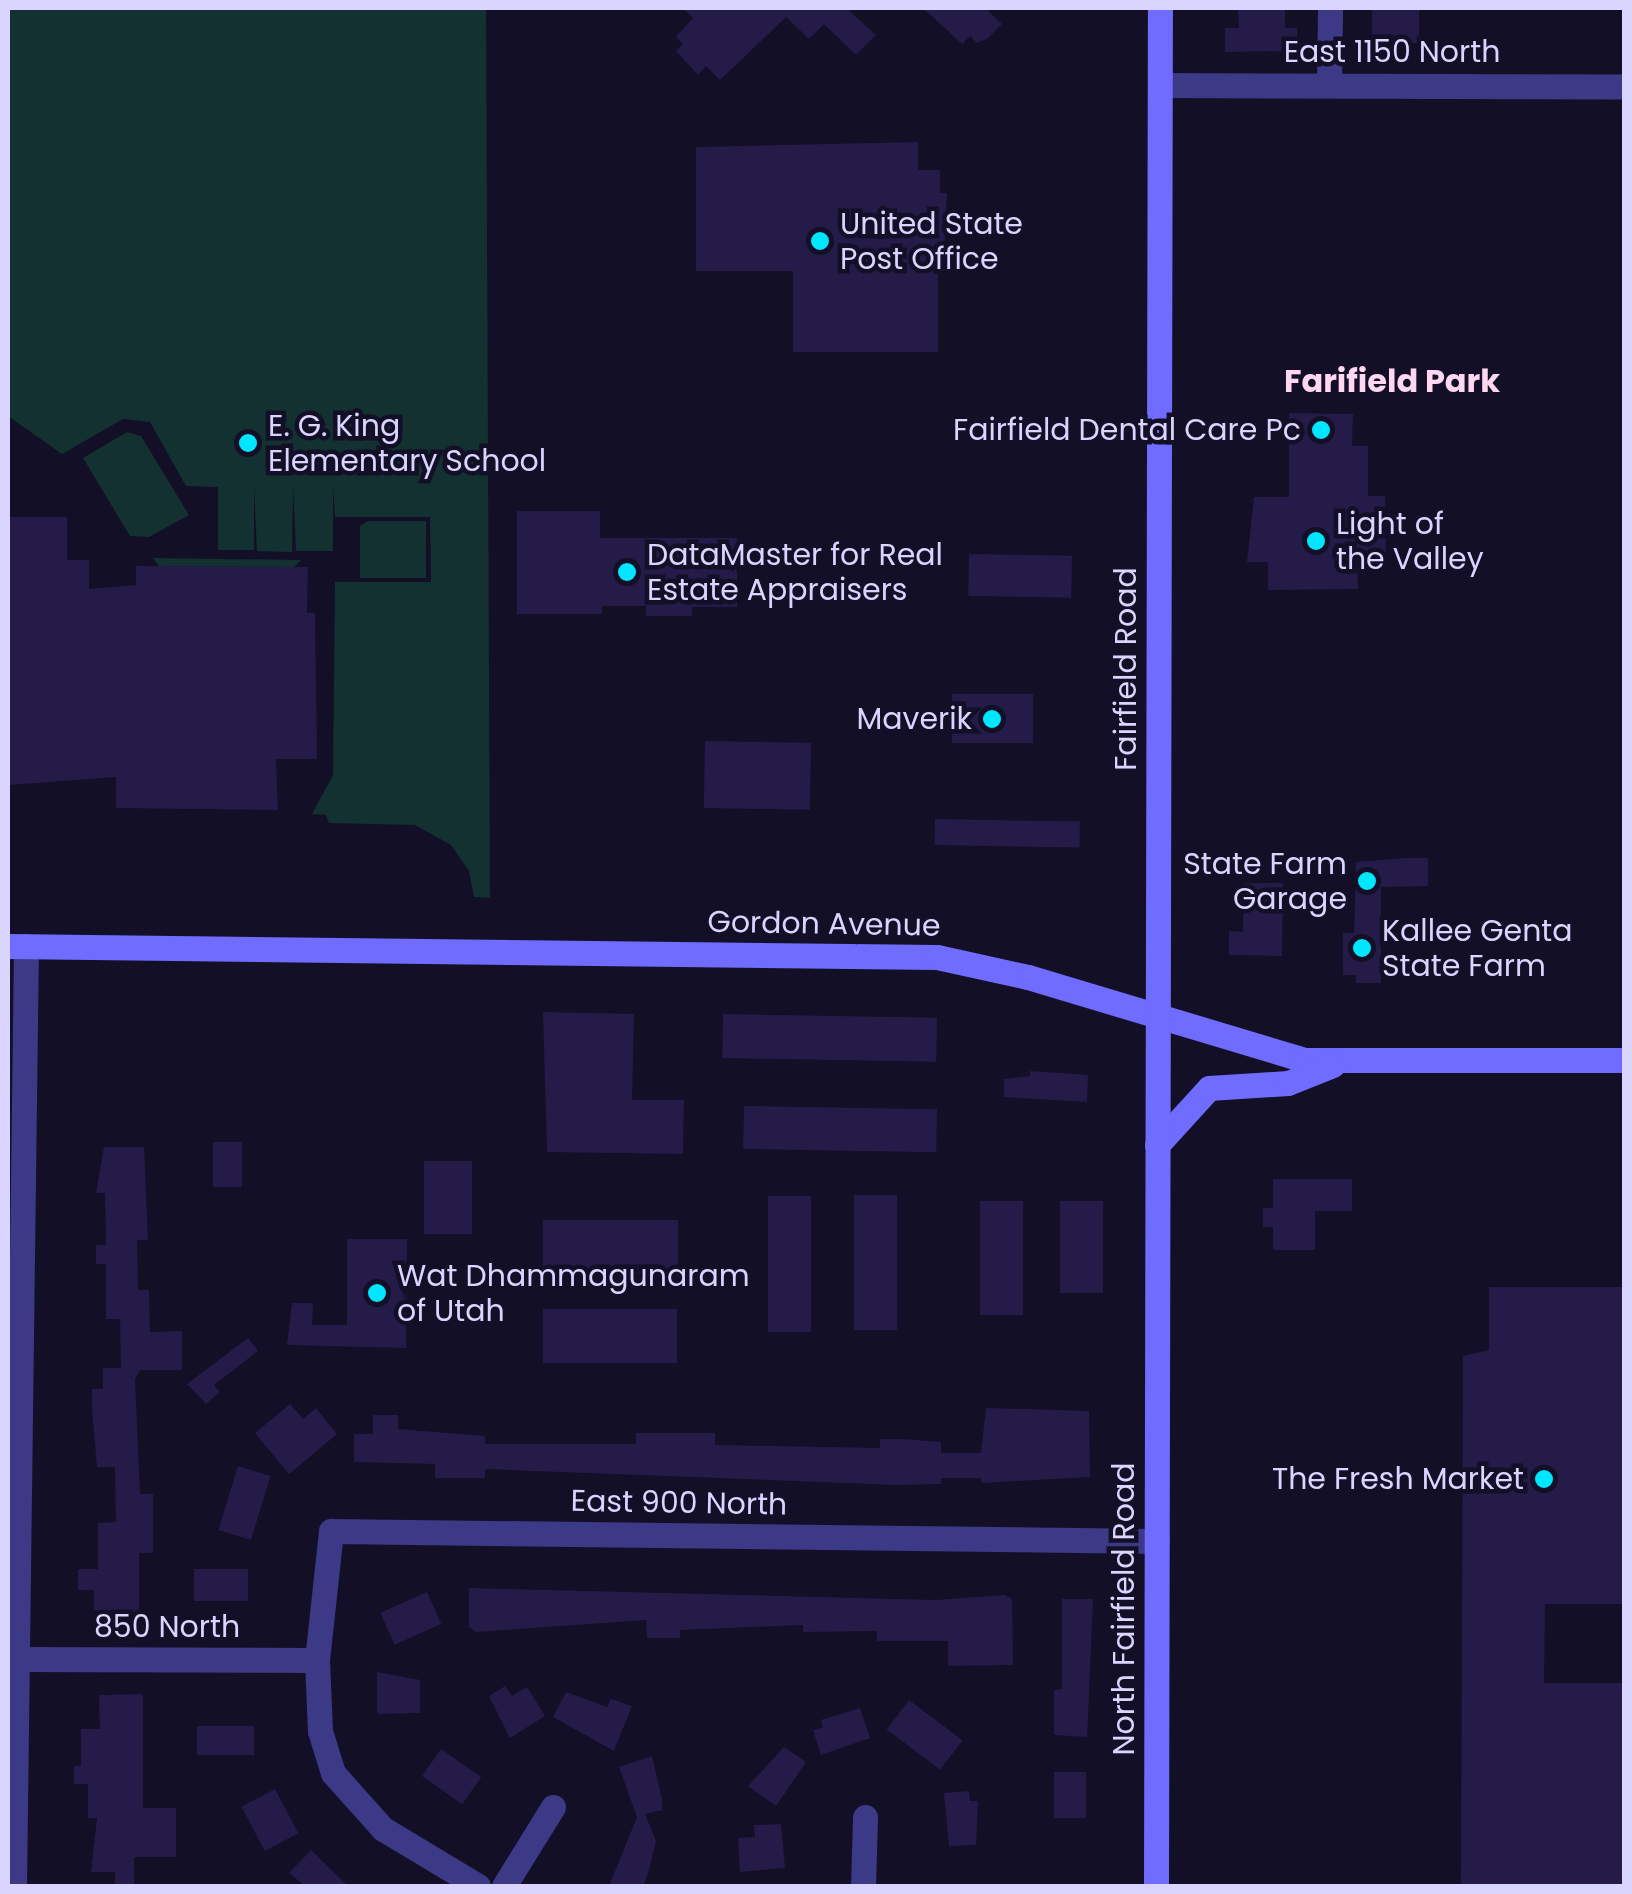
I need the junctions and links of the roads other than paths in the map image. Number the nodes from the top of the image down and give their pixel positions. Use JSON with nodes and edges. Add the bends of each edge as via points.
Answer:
{"nodes":[{"id":1,"x":1160,"y":8,"type":"edge"},
{"id":2,"x":1330,"y":8,"type":"edge"},
{"id":3,"x":1329,"y":84,"type":"junction"},
{"id":4,"x":1160,"y":85,"type":"junction"},
{"id":5,"x":1624,"y":86,"type":"edge"},
{"id":6,"x":17,"y":946,"type":"edge"},
{"id":7,"x":1158,"y":1014,"type":"junction"},
{"id":8,"x":1624,"y":1060,"type":"edge"},
{"id":9,"x":1344,"y":1061,"type":"junction"},
{"id":10,"x":1158,"y":1145,"type":"junction"},
{"id":11,"x":16,"y":1260,"type":"edge"},
{"id":12,"x":1158,"y":1331,"type":"joint"},
{"id":13,"x":1156,"y":1541,"type":"junction"},
{"id":14,"x":18,"y":1659,"type":"junction"},
{"id":15,"x":317,"y":1660,"type":"junction"},
{"id":16,"x":553,"y":1807,"type":"dead end"},
{"id":17,"x":865,"y":1817,"type":"dead end"},
{"id":18,"x":14,"y":1886,"type":"edge"},
{"id":19,"x":478,"y":1886,"type":"edge"},
{"id":20,"x":504,"y":1886,"type":"edge"},
{"id":21,"x":863,"y":1886,"type":"edge"},
{"id":22,"x":1156,"y":1886,"type":"edge"}],
"edges":[{"from":1,"to":4,"type":"main road","name":"Fairfield Road"},
{"from":2,"to":3,"type":"street"},
{"from":3,"to":4,"type":"street","name":"East 1150 North"},
{"from":3,"to":5,"type":"street","name":"East 1150 North"},
{"from":4,"to":7,"type":"main road","name":"Fairfield Road"},
{"from":6,"to":7,"type":"main road","name":"Gordon Avenue","via":[[936,956]]},
{"from":6,"to":11,"type":"street"},
{"from":7,"to":9,"type":"main road","name":"Gordon Avenue","via":[[1295,1059]]},
{"from":7,"to":10,"type":"main road","name":"Fairfield Road"},
{"from":8,"to":9,"type":"main road","name":"Gordon Avenue"},
{"from":9,"to":10,"type":"main road","via":[[1288,1082],[1209,1088]]},
{"from":10,"to":12,"type":"main road","name":"Fairfield Road"},
{"from":11,"to":14,"type":"street"},
{"from":12,"to":13,"type":"main road","name":"North Fairfield Road"},
{"from":13,"to":15,"type":"street","name":"East 900 North","via":[[331,1531]]},
{"from":13,"to":22,"type":"main road","name":"North Fairfield Road"},
{"from":14,"to":15,"type":"street","name":"850 North"},
{"from":14,"to":18,"type":"street"},
{"from":15,"to":19,"type":"street","via":[[320,1731],[334,1773],[383,1829]]},
{"from":16,"to":20,"type":"street"},
{"from":17,"to":21,"type":"street"}]}
